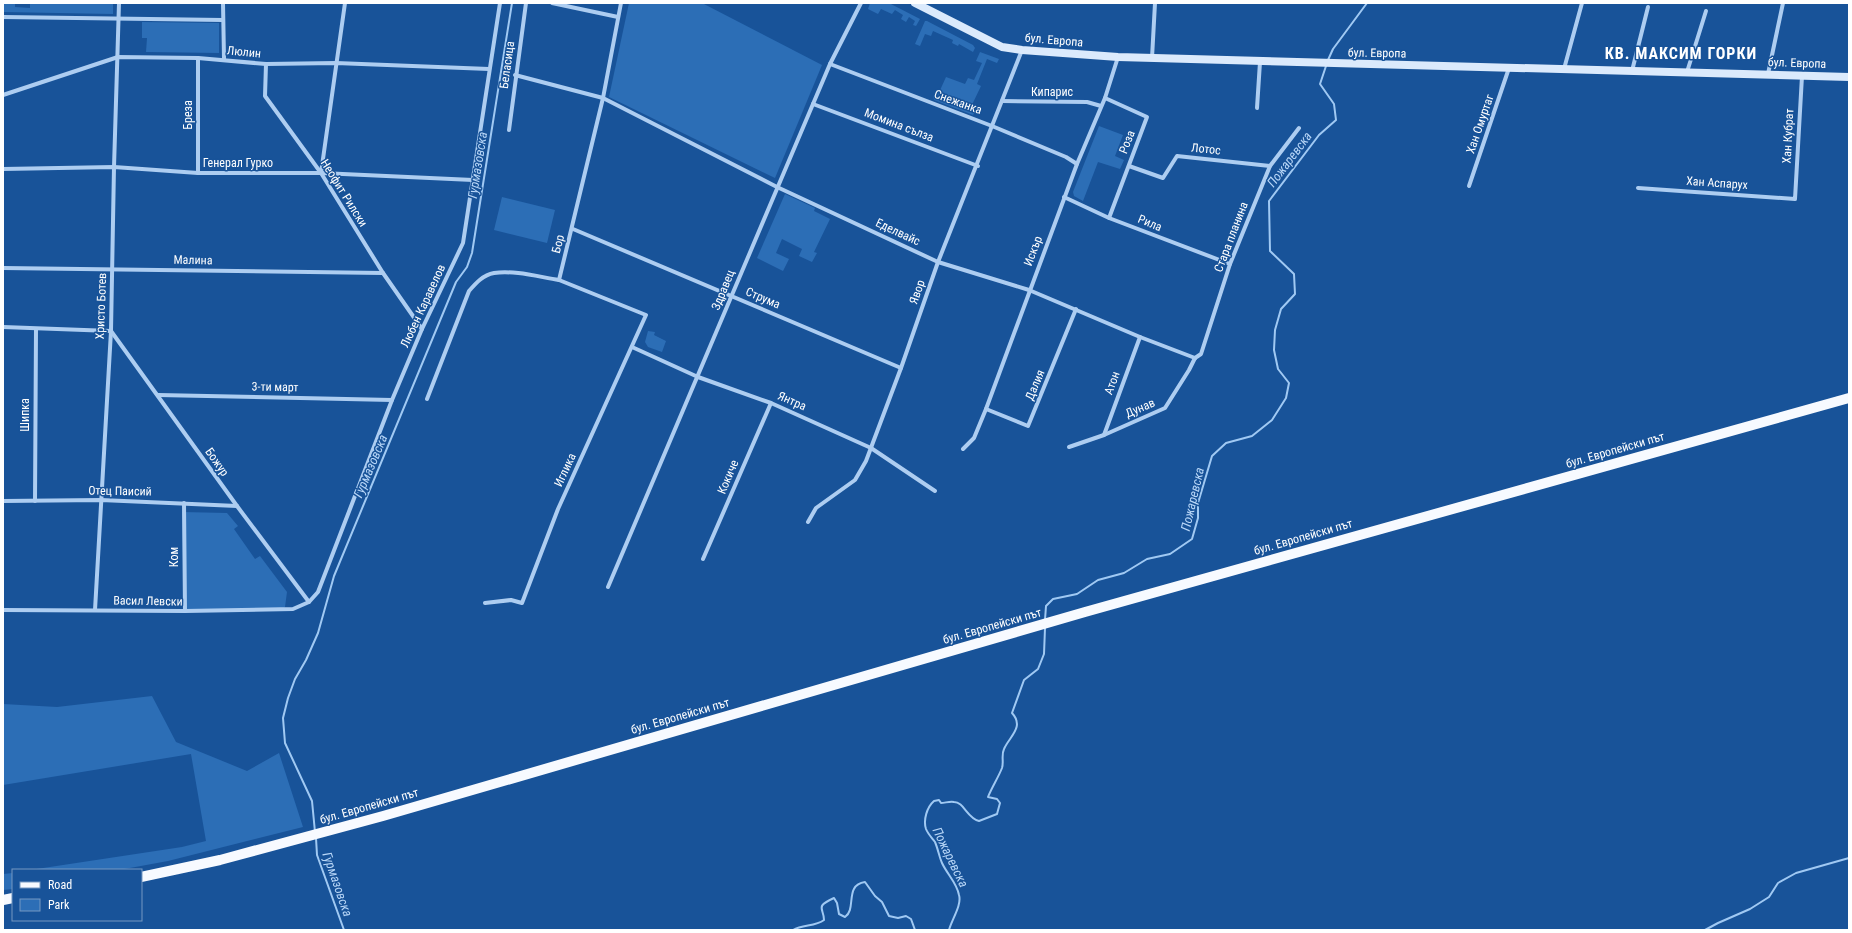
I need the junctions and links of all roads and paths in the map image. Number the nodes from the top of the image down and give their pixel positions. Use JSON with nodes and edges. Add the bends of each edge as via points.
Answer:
{"nodes":[{"id":1,"x":119,"y":3,"type":"edge"},
{"id":2,"x":223,"y":3,"type":"edge"},
{"id":3,"x":345,"y":3,"type":"edge"},
{"id":4,"x":500,"y":3,"type":"edge"},
{"id":5,"x":526,"y":3,"type":"edge"},
{"id":6,"x":552,"y":3,"type":"edge"},
{"id":7,"x":621,"y":3,"type":"edge"},
{"id":8,"x":861,"y":3,"type":"edge"},
{"id":9,"x":914,"y":3,"type":"edge"},
{"id":10,"x":1155,"y":3,"type":"edge"},
{"id":11,"x":1582,"y":3,"type":"edge"},
{"id":12,"x":1783,"y":3,"type":"edge"},
{"id":13,"x":1648,"y":7,"type":"dead end"},
{"id":14,"x":1706,"y":11,"type":"dead end"},
{"id":15,"x":3,"y":17,"type":"edge"},
{"id":16,"x":618,"y":17,"type":"junction"},
{"id":17,"x":119,"y":20,"type":"junction"},
{"id":18,"x":223,"y":20,"type":"junction"},
{"id":19,"x":1022,"y":50,"type":"junction"},
{"id":20,"x":118,"y":57,"type":"junction"},
{"id":21,"x":1118,"y":57,"type":"junction"},
{"id":22,"x":198,"y":58,"type":"junction"},
{"id":23,"x":1152,"y":58,"type":"junction"},
{"id":24,"x":224,"y":60,"type":"junction"},
{"id":25,"x":1260,"y":62,"type":"junction"},
{"id":26,"x":336,"y":63,"type":"junction"},
{"id":27,"x":266,"y":64,"type":"junction"},
{"id":28,"x":830,"y":64,"type":"junction"},
{"id":29,"x":1509,"y":68,"type":"junction"},
{"id":30,"x":489,"y":69,"type":"junction"},
{"id":31,"x":1564,"y":69,"type":"junction"},
{"id":32,"x":1632,"y":70,"type":"junction"},
{"id":33,"x":1687,"y":72,"type":"junction"},
{"id":34,"x":1768,"y":74,"type":"junction"},
{"id":35,"x":516,"y":75,"type":"junction"},
{"id":36,"x":1802,"y":76,"type":"junction"},
{"id":37,"x":1849,"y":77,"type":"edge"},
{"id":38,"x":3,"y":95,"type":"edge"},
{"id":39,"x":603,"y":98,"type":"junction"},
{"id":40,"x":1105,"y":98,"type":"junction"},
{"id":41,"x":1002,"y":101,"type":"junction"},
{"id":42,"x":813,"y":104,"type":"junction"},
{"id":43,"x":1101,"y":106,"type":"junction"},
{"id":44,"x":1257,"y":108,"type":"dead end"},
{"id":45,"x":992,"y":126,"type":"junction"},
{"id":46,"x":1299,"y":128,"type":"dead end"},
{"id":47,"x":509,"y":130,"type":"dead end"},
{"id":48,"x":1077,"y":164,"type":"junction"},
{"id":49,"x":978,"y":166,"type":"junction"},
{"id":50,"x":1129,"y":166,"type":"junction"},
{"id":51,"x":1270,"y":166,"type":"junction"},
{"id":52,"x":114,"y":167,"type":"junction"},
{"id":53,"x":3,"y":169,"type":"edge"},
{"id":54,"x":198,"y":173,"type":"junction"},
{"id":55,"x":321,"y":173,"type":"junction"},
{"id":56,"x":473,"y":180,"type":"junction"},
{"id":57,"x":1469,"y":186,"type":"dead end"},
{"id":58,"x":777,"y":187,"type":"junction"},
{"id":59,"x":1638,"y":188,"type":"dead end"},
{"id":60,"x":1064,"y":197,"type":"junction"},
{"id":61,"x":1795,"y":199,"type":"joint"},
{"id":62,"x":1109,"y":218,"type":"junction"},
{"id":63,"x":573,"y":229,"type":"junction"},
{"id":64,"x":938,"y":262,"type":"junction"},
{"id":65,"x":1230,"y":264,"type":"junction"},
{"id":66,"x":3,"y":268,"type":"edge"},
{"id":67,"x":112,"y":268,"type":"junction"},
{"id":68,"x":383,"y":273,"type":"junction"},
{"id":69,"x":559,"y":280,"type":"junction"},
{"id":70,"x":1029,"y":290,"type":"junction"},
{"id":71,"x":731,"y":295,"type":"junction"},
{"id":72,"x":1076,"y":309,"type":"junction"},
{"id":73,"x":3,"y":327,"type":"edge"},
{"id":74,"x":36,"y":329,"type":"junction"},
{"id":75,"x":422,"y":329,"type":"junction"},
{"id":76,"x":111,"y":332,"type":"junction"},
{"id":77,"x":1140,"y":337,"type":"junction"},
{"id":78,"x":632,"y":348,"type":"junction"},
{"id":79,"x":1195,"y":358,"type":"junction"},
{"id":80,"x":902,"y":368,"type":"junction"},
{"id":81,"x":698,"y":377,"type":"junction"},
{"id":82,"x":158,"y":395,"type":"junction"},
{"id":83,"x":1849,"y":398,"type":"edge"},
{"id":84,"x":427,"y":399,"type":"dead end"},
{"id":85,"x":392,"y":400,"type":"junction"},
{"id":86,"x":771,"y":403,"type":"junction"},
{"id":87,"x":986,"y":409,"type":"junction"},
{"id":88,"x":1104,"y":435,"type":"junction"},
{"id":89,"x":1069,"y":447,"type":"dead end"},
{"id":90,"x":871,"y":448,"type":"junction"},
{"id":91,"x":963,"y":450,"type":"dead end"},
{"id":92,"x":935,"y":490,"type":"dead end"},
{"id":93,"x":101,"y":500,"type":"junction"},
{"id":94,"x":3,"y":501,"type":"edge"},
{"id":95,"x":35,"y":501,"type":"junction"},
{"id":96,"x":184,"y":503,"type":"junction"},
{"id":97,"x":237,"y":506,"type":"junction"},
{"id":98,"x":808,"y":522,"type":"dead end"},
{"id":99,"x":703,"y":559,"type":"dead end"},
{"id":100,"x":608,"y":587,"type":"dead end"},
{"id":101,"x":309,"y":602,"type":"junction"},
{"id":102,"x":485,"y":603,"type":"dead end"},
{"id":103,"x":3,"y":610,"type":"edge"},
{"id":104,"x":95,"y":610,"type":"junction"},
{"id":105,"x":185,"y":611,"type":"junction"},
{"id":106,"x":142,"y":877,"type":"edge"}],
"edges":[{"from":1,"to":17,"type":"street","name":"Христо Ботев"},
{"from":2,"to":18,"type":"street"},
{"from":3,"to":26,"type":"street"},
{"from":4,"to":30,"type":"street","name":"Любен Каравелов"},
{"from":5,"to":35,"type":"street","name":"Беласица"},
{"from":6,"to":16,"type":"street"},
{"from":7,"to":16,"type":"street","name":"Бор"},
{"from":8,"to":28,"type":"street","name":"Здравец"},
{"from":9,"to":19,"type":"street","name":"бул. Европа","via":[[994,44]]},
{"from":10,"to":23,"type":"street"},
{"from":11,"to":31,"type":"street"},
{"from":12,"to":34,"type":"street"},
{"from":13,"to":32,"type":"street"},
{"from":14,"to":33,"type":"street"},
{"from":15,"to":17,"type":"street"},
{"from":16,"to":39,"type":"street","name":"Бор"},
{"from":17,"to":18,"type":"street"},
{"from":17,"to":20,"type":"street","name":"Христо Ботев"},
{"from":18,"to":24,"type":"street"},
{"from":19,"to":21,"type":"street","name":"бул. Европа"},
{"from":19,"to":41,"type":"street","name":"Явор"},
{"from":20,"to":22,"type":"street","name":"Люлин"},
{"from":20,"to":38,"type":"street","name":"Люлин"},
{"from":20,"to":52,"type":"street","name":"Христо Ботев"},
{"from":21,"to":23,"type":"street","name":"бул. Европа"},
{"from":21,"to":40,"type":"street","name":"Искър"},
{"from":22,"to":24,"type":"street","name":"Люлин"},
{"from":22,"to":54,"type":"street","name":"Бреза"},
{"from":23,"to":25,"type":"street","name":"бул. Европа"},
{"from":24,"to":27,"type":"street","name":"Люлин"},
{"from":25,"to":29,"type":"street","name":"бул. Европа"},
{"from":25,"to":44,"type":"street"},
{"from":26,"to":27,"type":"street","name":"Люлин"},
{"from":26,"to":30,"type":"street","name":"Люлин"},
{"from":26,"to":55,"type":"street"},
{"from":27,"to":55,"type":"street","name":"Неофит Рилски","via":[[265,96]]},
{"from":28,"to":42,"type":"street","name":"Здравец"},
{"from":28,"to":45,"type":"street","name":"Снежанка"},
{"from":29,"to":31,"type":"street","name":"бул. Европа"},
{"from":29,"to":57,"type":"street","name":"Хан Омуртаг"},
{"from":30,"to":56,"type":"street","name":"Любен Каравелов"},
{"from":31,"to":32,"type":"street","name":"бул. Европа"},
{"from":32,"to":33,"type":"street","name":"бул. Европа"},
{"from":33,"to":34,"type":"street","name":"бул. Европа"},
{"from":34,"to":36,"type":"street","name":"бул. Европа"},
{"from":35,"to":39,"type":"street","name":"Еделвайс"},
{"from":35,"to":47,"type":"street","name":"Беласица"},
{"from":36,"to":37,"type":"street","name":"бул. Европа"},
{"from":36,"to":61,"type":"street","name":"Хан Кубрат"},
{"from":39,"to":58,"type":"street","name":"Еделвайс"},
{"from":39,"to":63,"type":"street","name":"Бор"},
{"from":40,"to":43,"type":"street","name":"Искър"},
{"from":40,"to":50,"type":"street","name":"Роза","via":[[1147,117]]},
{"from":41,"to":43,"type":"street","name":"Кипарис","via":[[1087,102]]},
{"from":41,"to":45,"type":"street","name":"Явор"},
{"from":42,"to":49,"type":"street","name":"Момина сълза"},
{"from":42,"to":58,"type":"street","name":"Здравец"},
{"from":43,"to":48,"type":"street","name":"Искър"},
{"from":45,"to":48,"type":"street","name":"Снежанка"},
{"from":45,"to":49,"type":"street","name":"Явор"},
{"from":46,"to":51,"type":"street","name":"Стара планина"},
{"from":48,"to":60,"type":"street","name":"Искър"},
{"from":49,"to":64,"type":"street","name":"Явор"},
{"from":50,"to":51,"type":"street","name":"Лотос","via":[[1163,178],[1177,156]]},
{"from":50,"to":62,"type":"street","name":"Роза"},
{"from":51,"to":65,"type":"street","name":"Стара планина"},
{"from":52,"to":53,"type":"street","name":"Генерал Гурко"},
{"from":52,"to":54,"type":"street","name":"Генерал Гурко"},
{"from":52,"to":67,"type":"street","name":"Христо Ботев"},
{"from":54,"to":55,"type":"street","name":"Генерал Гурко"},
{"from":55,"to":56,"type":"street","name":"Генерал Гурко"},
{"from":55,"to":68,"type":"street","name":"Неофит Рилски"},
{"from":56,"to":75,"type":"street","name":"Любен Каравелов","via":[[463,243]]},
{"from":58,"to":64,"type":"street","name":"Еделвайс"},
{"from":58,"to":71,"type":"street","name":"Здравец"},
{"from":59,"to":61,"type":"street","name":"Хан Аспарух"},
{"from":60,"to":62,"type":"street","name":"Рила"},
{"from":60,"to":70,"type":"street","name":"Искър"},
{"from":62,"to":65,"type":"street","name":"Рила"},
{"from":63,"to":69,"type":"street","name":"Бор"},
{"from":63,"to":71,"type":"street","name":"Струма"},
{"from":64,"to":70,"type":"street","name":"Еделвайс"},
{"from":64,"to":80,"type":"street","name":"Явор"},
{"from":65,"to":79,"type":"street","name":"Стара планина","via":[[1201,354]]},
{"from":66,"to":67,"type":"street","name":"Малина"},
{"from":67,"to":68,"type":"street","name":"Малина"},
{"from":67,"to":76,"type":"street","name":"Христо Ботев"},
{"from":68,"to":75,"type":"street","name":"Неофит Рилски"},
{"from":69,"to":78,"type":"street","name":"Иглика","via":[[646,315]]},
{"from":69,"to":84,"type":"street","via":[[512,273],[493,274],[478,280],[469,291]]},
{"from":70,"to":72,"type":"street","name":"Еделвайс"},
{"from":70,"to":87,"type":"street","name":"Искър"},
{"from":71,"to":80,"type":"street","name":"Струма"},
{"from":71,"to":81,"type":"street","name":"Здравец"},
{"from":72,"to":77,"type":"street","name":"Еделвайс"},
{"from":72,"to":87,"type":"street","name":"Далия","via":[[1028,426]]},
{"from":73,"to":74,"type":"street"},
{"from":74,"to":76,"type":"street"},
{"from":74,"to":95,"type":"street","name":"Шипка"},
{"from":75,"to":85,"type":"street","name":"Любен Каравелов"},
{"from":76,"to":82,"type":"street","name":"Божур"},
{"from":76,"to":93,"type":"street","name":"Христо Ботев"},
{"from":77,"to":79,"type":"street","name":"Еделвайс"},
{"from":77,"to":88,"type":"street","name":"Атон"},
{"from":78,"to":81,"type":"street","name":"Янтра"},
{"from":78,"to":102,"type":"street","name":"Иглика","via":[[558,509],[522,603],[511,600]]},
{"from":79,"to":88,"type":"street","name":"Дунав","via":[[1165,408]]},
{"from":80,"to":90,"type":"street","name":"Явор"},
{"from":81,"to":86,"type":"street","name":"Янтра"},
{"from":81,"to":100,"type":"street","name":"Здравец"},
{"from":82,"to":85,"type":"street","name":"3-ти март"},
{"from":82,"to":97,"type":"street","name":"Божур"},
{"from":83,"to":106,"type":"main road","name":"бул. Европейски път","via":[[1054,621],[315,835]]},
{"from":85,"to":101,"type":"street","name":"Любен Каравелов","via":[[318,592]]},
{"from":86,"to":90,"type":"street","name":"Янтра"},
{"from":86,"to":99,"type":"street","name":"Кокиче"},
{"from":87,"to":91,"type":"street","name":"Искър","via":[[974,438]]},
{"from":88,"to":89,"type":"street","name":"Дунав"},
{"from":90,"to":92,"type":"street","name":"Янтра"},
{"from":90,"to":98,"type":"street","name":"Явор","via":[[856,480],[816,508]]},
{"from":93,"to":95,"type":"street","name":"Отец Паисий"},
{"from":93,"to":96,"type":"street","name":"Отец Паисий"},
{"from":93,"to":104,"type":"street","name":"Христо Ботев"},
{"from":94,"to":95,"type":"street","name":"Отец Паисий"},
{"from":96,"to":97,"type":"street","name":"Отец Паисий"},
{"from":96,"to":105,"type":"street","name":"Ком"},
{"from":97,"to":101,"type":"street","name":"Божур"},
{"from":101,"to":105,"type":"street","name":"Васил Левски","via":[[293,609]]},
{"from":103,"to":104,"type":"street","name":"Васил Левски"},
{"from":104,"to":105,"type":"street","name":"Васил Левски"}]}
